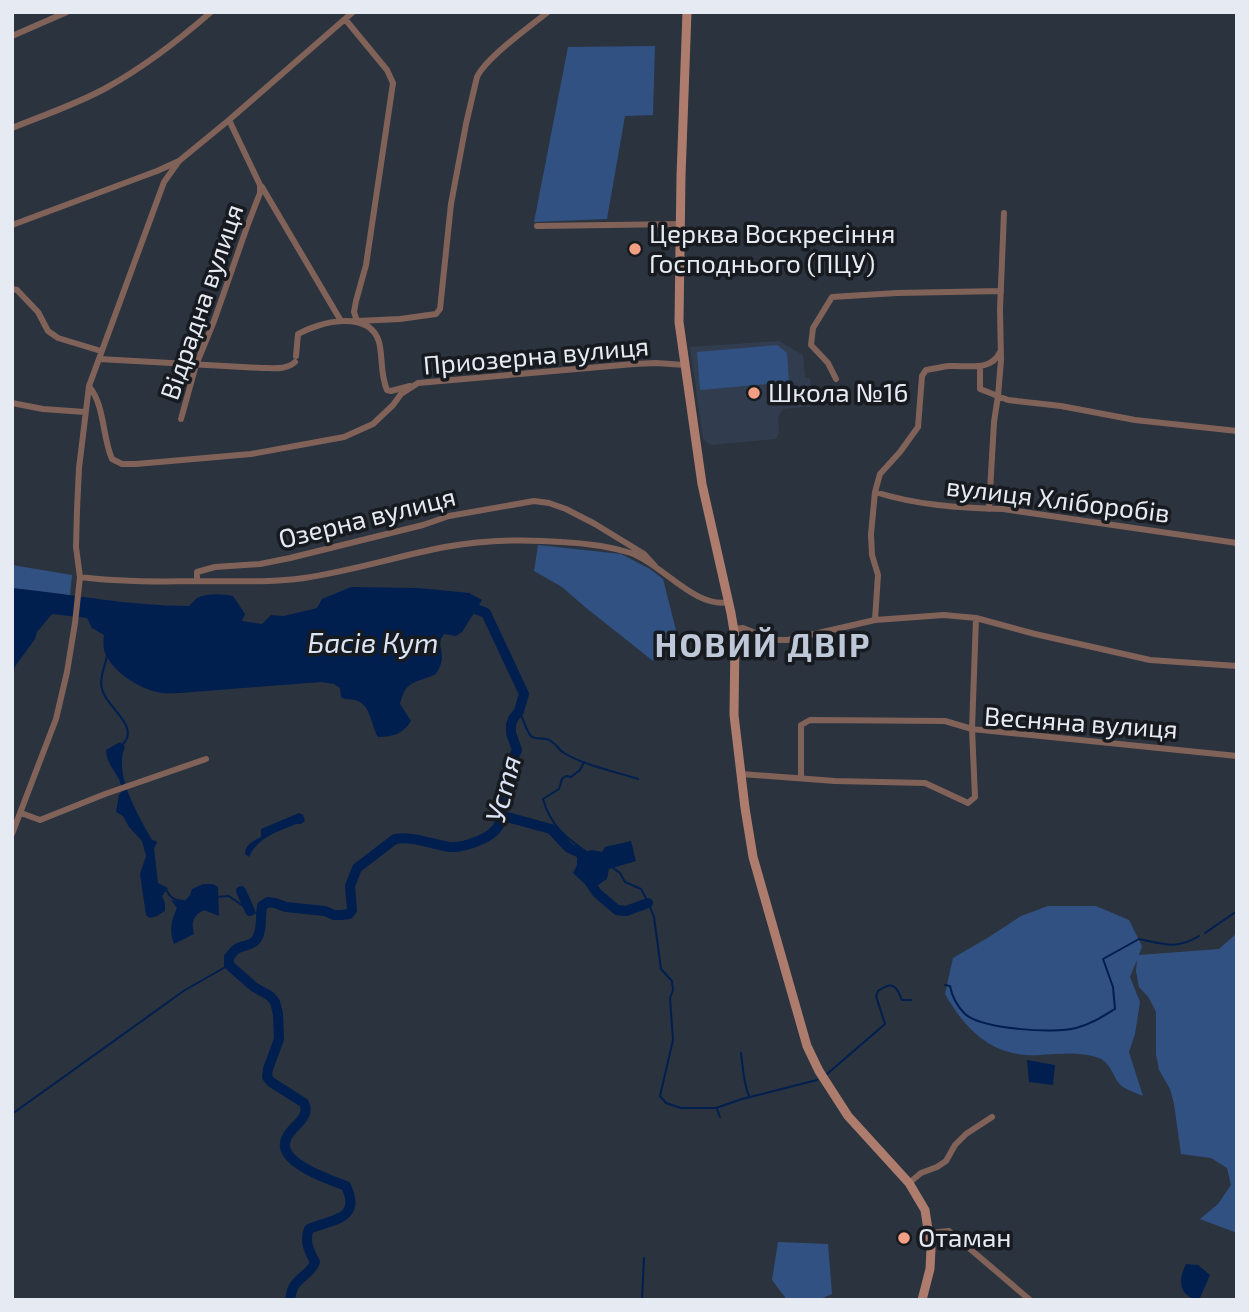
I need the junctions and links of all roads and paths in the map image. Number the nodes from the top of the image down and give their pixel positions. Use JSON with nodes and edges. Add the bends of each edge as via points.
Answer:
{"nodes":[{"id":1,"x":66,"y":12,"type":"edge"},
{"id":2,"x":211,"y":12,"type":"edge"},
{"id":3,"x":353,"y":12,"type":"edge"},
{"id":4,"x":548,"y":12,"type":"edge"},
{"id":5,"x":687,"y":12,"type":"edge"},
{"id":6,"x":345,"y":19,"type":"junction"},
{"id":7,"x":12,"y":36,"type":"edge"},
{"id":8,"x":229,"y":120,"type":"junction"},
{"id":9,"x":12,"y":128,"type":"edge"},
{"id":10,"x":179,"y":161,"type":"junction"},
{"id":11,"x":260,"y":185,"type":"junction"},
{"id":12,"x":1004,"y":213,"type":"dead end"},
{"id":13,"x":681,"y":224,"type":"junction"},
{"id":14,"x":12,"y":225,"type":"edge"},
{"id":15,"x":537,"y":226,"type":"dead end"},
{"id":16,"x":12,"y":289,"type":"edge"},
{"id":17,"x":1001,"y":291,"type":"junction"},
{"id":18,"x":341,"y":321,"type":"junction"},
{"id":19,"x":357,"y":321,"type":"junction"},
{"id":20,"x":101,"y":351,"type":"junction"},
{"id":21,"x":1000,"y":352,"type":"junction"},
{"id":22,"x":99,"y":359,"type":"junction"},
{"id":23,"x":196,"y":365,"type":"junction"},
{"id":24,"x":685,"y":365,"type":"junction"},
{"id":25,"x":981,"y":366,"type":"junction"},
{"id":26,"x":836,"y":379,"type":"dead end"},
{"id":27,"x":418,"y":383,"type":"junction"},
{"id":28,"x":89,"y":386,"type":"junction"},
{"id":29,"x":998,"y":396,"type":"junction"},
{"id":30,"x":12,"y":403,"type":"edge"},
{"id":31,"x":85,"y":412,"type":"junction"},
{"id":32,"x":181,"y":419,"type":"dead end"},
{"id":33,"x":1237,"y":431,"type":"edge"},
{"id":34,"x":875,"y":492,"type":"junction"},
{"id":35,"x":989,"y":509,"type":"junction"},
{"id":36,"x":1237,"y":543,"type":"edge"},
{"id":37,"x":655,"y":566,"type":"junction"},
{"id":38,"x":80,"y":577,"type":"junction"},
{"id":39,"x":197,"y":581,"type":"junction"},
{"id":40,"x":729,"y":602,"type":"junction"},
{"id":41,"x":976,"y":618,"type":"junction"},
{"id":42,"x":875,"y":620,"type":"junction"},
{"id":43,"x":734,"y":629,"type":"junction"},
{"id":44,"x":1237,"y":666,"type":"edge"},
{"id":45,"x":972,"y":729,"type":"junction"},
{"id":46,"x":1237,"y":756,"type":"edge"},
{"id":47,"x":206,"y":759,"type":"dead end"},
{"id":48,"x":741,"y":774,"type":"junction"},
{"id":49,"x":801,"y":778,"type":"junction"},
{"id":50,"x":21,"y":813,"type":"junction"},
{"id":51,"x":12,"y":834,"type":"edge"},
{"id":52,"x":992,"y":1117,"type":"dead end"},
{"id":53,"x":909,"y":1183,"type":"junction"},
{"id":54,"x":928,"y":1233,"type":"junction"},
{"id":55,"x":922,"y":1300,"type":"edge"},
{"id":56,"x":1030,"y":1300,"type":"edge"}],
"edges":[{"from":1,"to":7,"type":"street"},
{"from":2,"to":9,"type":"street","via":[[106,88]]},
{"from":3,"to":6,"type":"street"},
{"from":4,"to":19,"type":"street","via":[[477,76],[450,211],[440,309],[436,314]]},
{"from":5,"to":13,"type":"main road"},
{"from":6,"to":8,"type":"street"},
{"from":6,"to":19,"type":"street","via":[[393,83],[366,264],[354,313]]},
{"from":8,"to":10,"type":"street"},
{"from":8,"to":11,"type":"street","name":"Відрадна вулиця"},
{"from":10,"to":14,"type":"street"},
{"from":10,"to":20,"type":"street","via":[[164,182]]},
{"from":11,"to":18,"type":"street"},
{"from":11,"to":23,"type":"street","name":"Відрадна вулиця"},
{"from":12,"to":17,"type":"street"},
{"from":13,"to":15,"type":"street"},
{"from":13,"to":24,"type":"main road","via":[[679,309]]},
{"from":16,"to":20,"type":"street","via":[[58,338]]},
{"from":17,"to":21,"type":"street"},
{"from":17,"to":26,"type":"street","via":[[832,297],[813,328],[811,345]]},
{"from":18,"to":19,"type":"street"},
{"from":18,"to":23,"type":"street","via":[[298,334],[295,359],[287,367]]},
{"from":19,"to":27,"type":"street","via":[[379,341],[387,390]]},
{"from":20,"to":22,"type":"street"},
{"from":21,"to":25,"type":"street","via":[[996,360]]},
{"from":21,"to":29,"type":"street"},
{"from":22,"to":23,"type":"street"},
{"from":22,"to":28,"type":"street"},
{"from":23,"to":32,"type":"street","name":"Відрадна вулиця"},
{"from":24,"to":27,"type":"street","name":"Приозерна вулиця","via":[[634,364]]},
{"from":24,"to":40,"type":"main road","via":[[702,484]]},
{"from":25,"to":29,"type":"street","via":[[981,389]]},
{"from":25,"to":34,"type":"street","via":[[926,370],[918,427],[880,474]]},
{"from":27,"to":28,"type":"street","name":"Приозерна вулиця","via":[[373,424],[344,437],[242,455],[122,464],[108,450],[95,393]]},
{"from":28,"to":31,"type":"street"},
{"from":29,"to":33,"type":"street","via":[[1135,420]]},
{"from":29,"to":35,"type":"street"},
{"from":30,"to":31,"type":"street"},
{"from":31,"to":38,"type":"street","via":[[77,510]]},
{"from":34,"to":35,"type":"street","name":"вулиця Хліборобів","via":[[924,504]]},
{"from":34,"to":42,"type":"street","via":[[871,534],[878,575]]},
{"from":35,"to":36,"type":"street","name":"вулиця Хліборобів"},
{"from":37,"to":39,"type":"street","via":[[632,554],[591,545],[495,541],[305,578]]},
{"from":37,"to":39,"type":"street","name":"Озерна вулиця","via":[[644,554],[595,524],[566,509],[534,501],[449,516],[280,560],[215,566],[197,572]]},
{"from":37,"to":40,"type":"street","via":[[695,594],[719,604]]},
{"from":38,"to":39,"type":"street","name":"Озерна вулиця"},
{"from":38,"to":50,"type":"street","via":[[56,719]]},
{"from":40,"to":43,"type":"main road"},
{"from":41,"to":42,"type":"street","via":[[944,615]]},
{"from":41,"to":44,"type":"street","via":[[1150,660]]},
{"from":41,"to":45,"type":"street"},
{"from":42,"to":43,"type":"street","via":[[788,640]]},
{"from":43,"to":48,"type":"main road","via":[[734,715]]},
{"from":45,"to":46,"type":"street","name":"Весняна вулиця"},
{"from":45,"to":49,"type":"street","via":[[944,721],[810,720],[800,725]]},
{"from":45,"to":49,"type":"street","name":"Весняна вулиця","via":[[975,797],[968,803],[925,783]]},
{"from":47,"to":50,"type":"street","via":[[40,820]]},
{"from":48,"to":49,"type":"street","name":"Весняна вулиця"},
{"from":48,"to":53,"type":"main road","via":[[754,857],[807,1045],[848,1116]]},
{"from":50,"to":51,"type":"street"},
{"from":52,"to":53,"type":"street","via":[[966,1134],[946,1161]]},
{"from":53,"to":54,"type":"main road","via":[[925,1210]]},
{"from":54,"to":55,"type":"main road","via":[[930,1269]]},
{"from":54,"to":56,"type":"street","via":[[949,1231]]}]}
